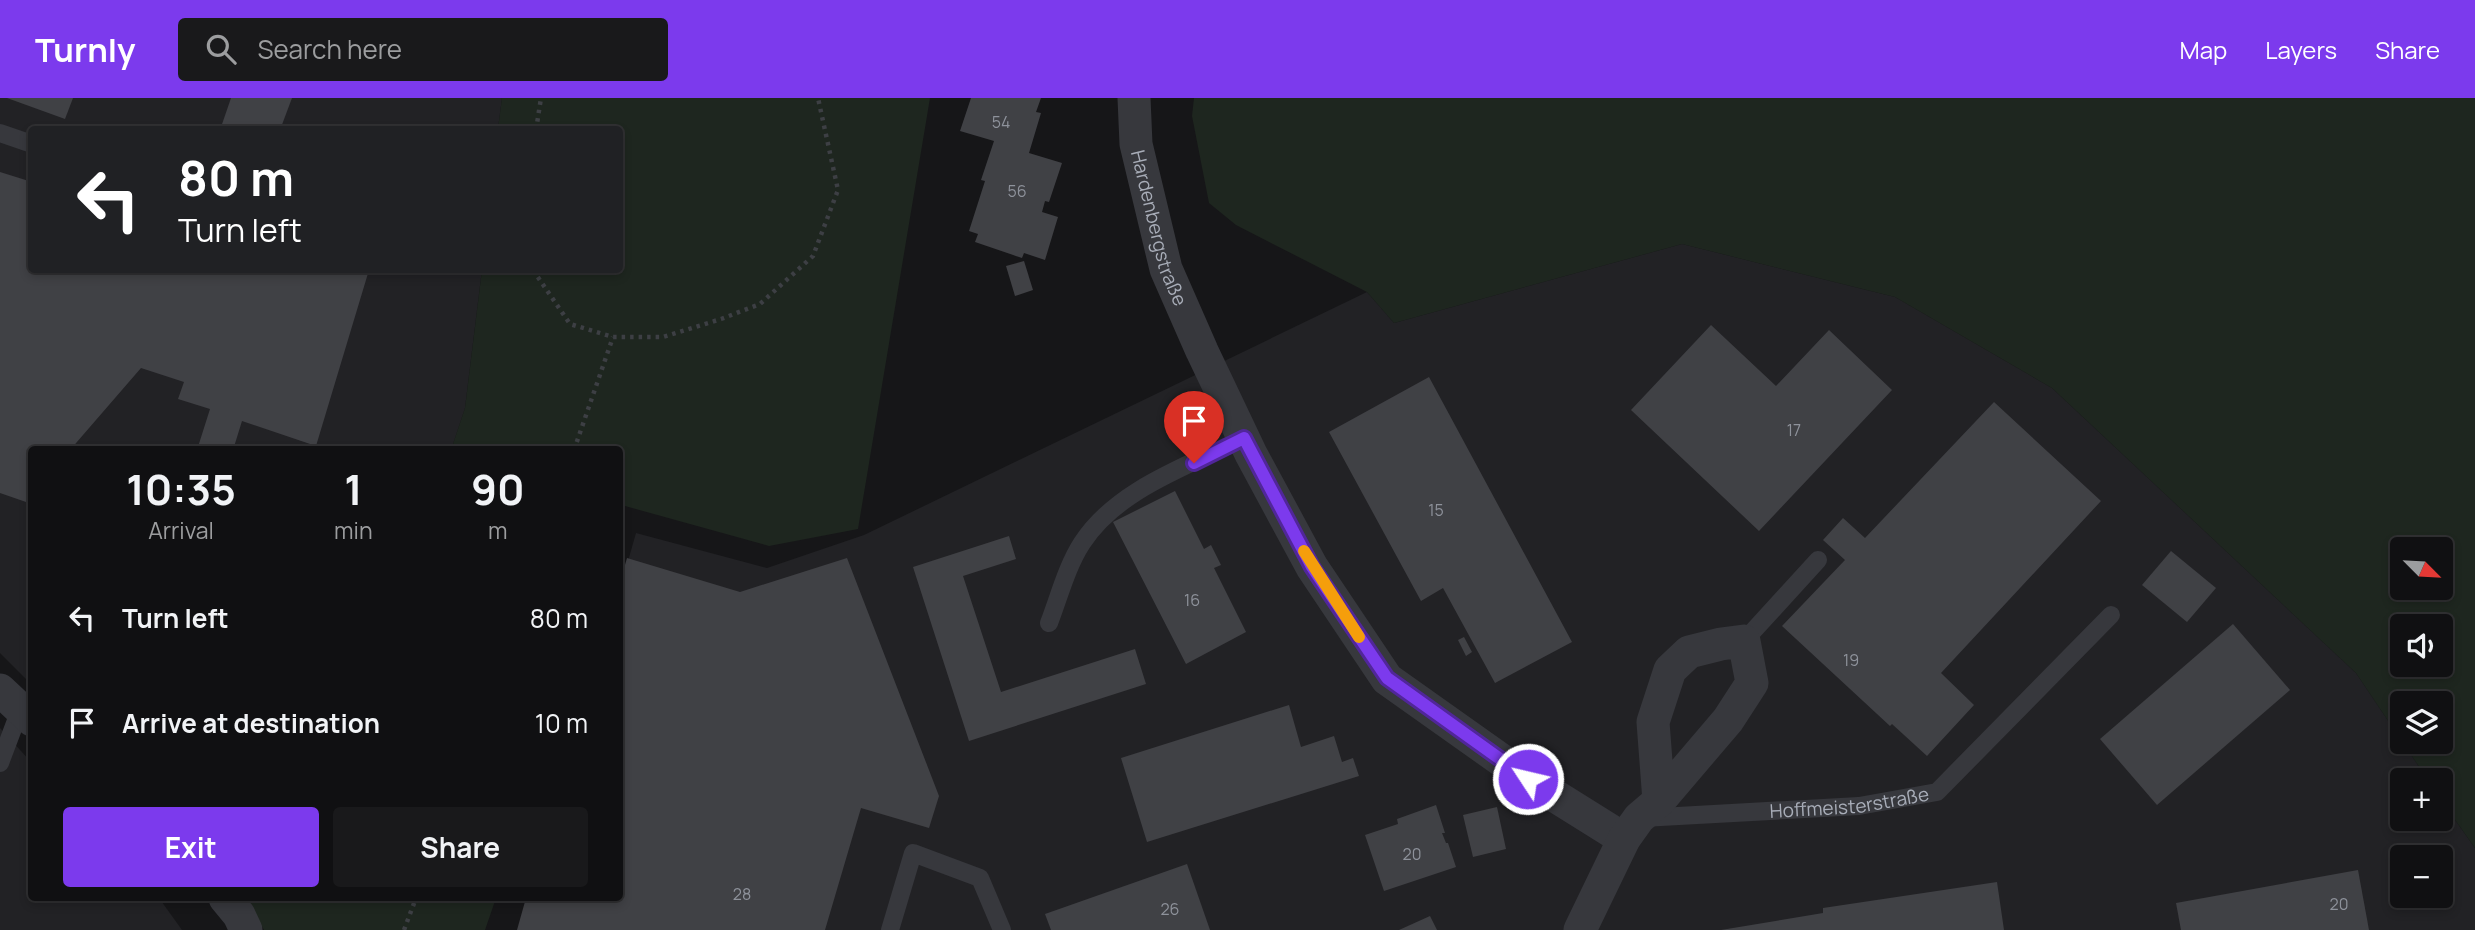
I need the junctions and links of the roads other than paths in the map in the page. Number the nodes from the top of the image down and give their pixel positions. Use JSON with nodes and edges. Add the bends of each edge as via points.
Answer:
{"nodes":[{"id":1,"x":1134,"y":98,"type":"edge"},
{"id":2,"x":0,"y":133,"type":"edge"},
{"id":3,"x":28,"y":143,"type":"edge"},
{"id":4,"x":1244,"y":438,"type":"junction"},
{"id":5,"x":1818,"y":560,"type":"dead end"},
{"id":6,"x":2111,"y":615,"type":"dead end"},
{"id":7,"x":1049,"y":623,"type":"dead end"},
{"id":8,"x":1744,"y":641,"type":"junction"},
{"id":9,"x":17,"y":707,"type":"edge"},
{"id":10,"x":3,"y":741,"type":"edge"},
{"id":11,"x":0,"y":763,"type":"edge"},
{"id":12,"x":1640,"y":819,"type":"junction"},
{"id":13,"x":227,"y":901,"type":"edge"},
{"id":14,"x":246,"y":930,"type":"edge"},
{"id":15,"x":890,"y":930,"type":"edge"},
{"id":16,"x":1002,"y":930,"type":"edge"},
{"id":17,"x":1580,"y":930,"type":"edge"}],
"edges":[{"from":1,"to":4,"type":"street","name":"Hardenbergstraße","via":[[1136,144],[1166,269]]},
{"from":2,"to":3,"type":"lane"},
{"from":4,"to":7,"type":"lane","via":[[1143,488],[1103,516],[1081,544]]},
{"from":4,"to":12,"type":"street","via":[[1312,567],[1387,678],[1528,779]]},
{"from":5,"to":8,"type":"lane"},
{"from":6,"to":12,"type":"lane","name":"Hoffmeisterstraße","via":[[1937,792],[1859,806]]},
{"from":8,"to":12,"type":"street","via":[[1752,683],[1728,720]]},
{"from":8,"to":12,"type":"street","via":[[1689,652],[1670,670],[1653,722]]},
{"from":9,"to":10,"type":"lane"},
{"from":10,"to":11,"type":"lane"},
{"from":12,"to":17,"type":"street"},
{"from":13,"to":14,"type":"street"},
{"from":15,"to":16,"type":"lane","via":[[913,853],[980,878]]}]}
